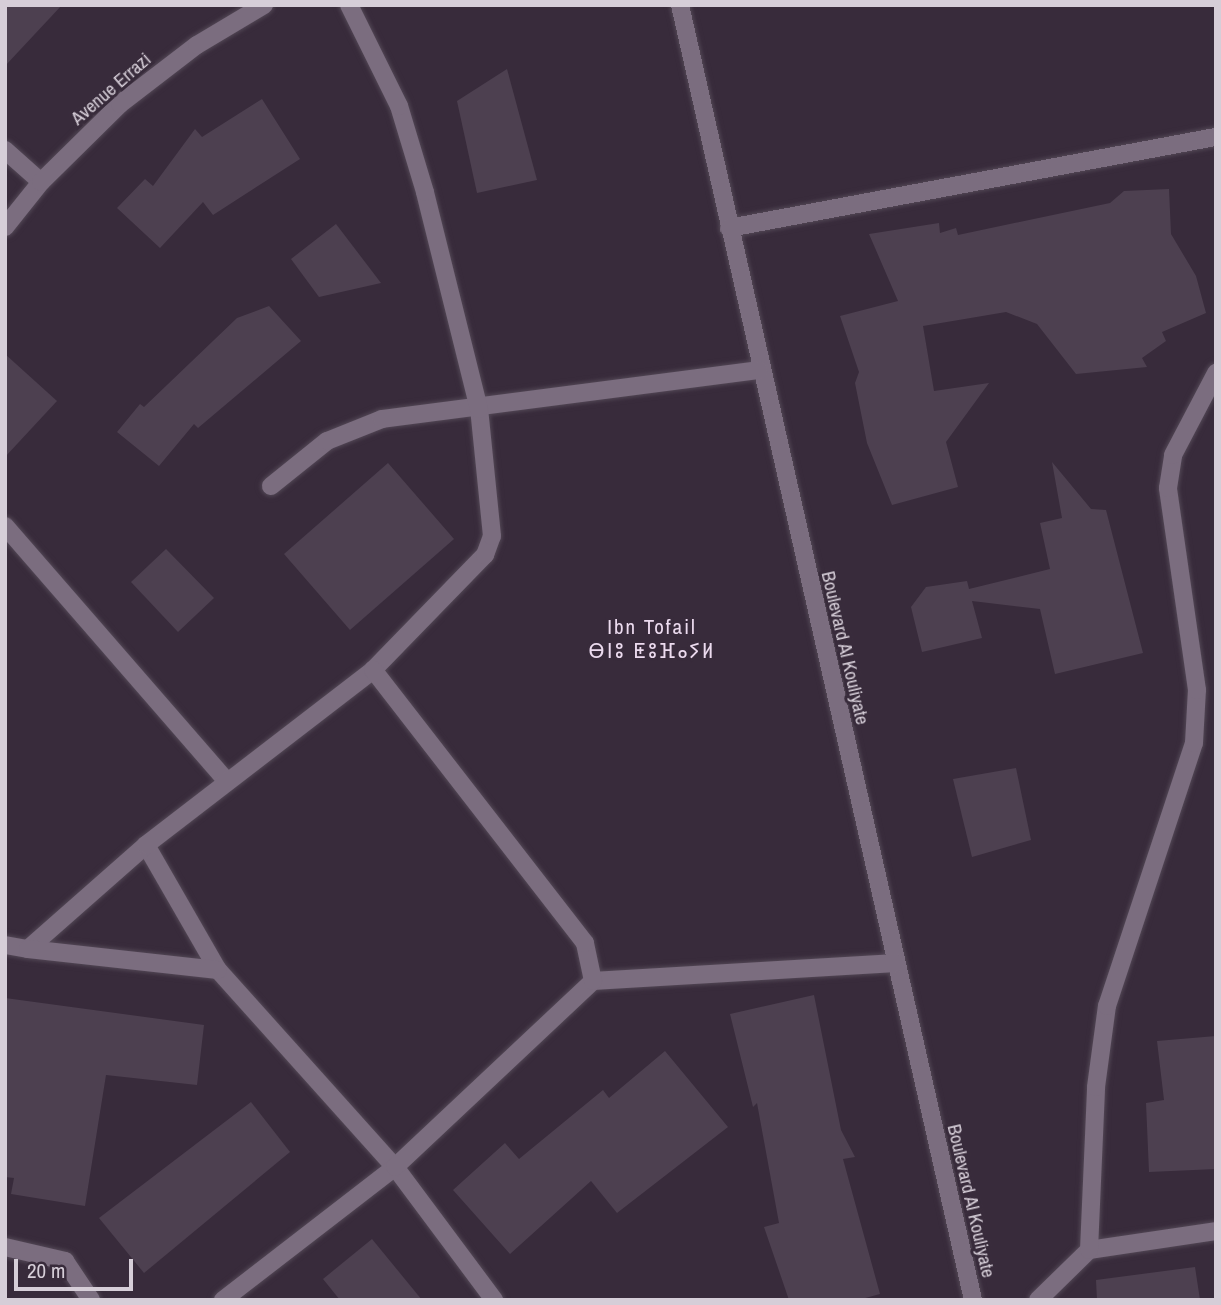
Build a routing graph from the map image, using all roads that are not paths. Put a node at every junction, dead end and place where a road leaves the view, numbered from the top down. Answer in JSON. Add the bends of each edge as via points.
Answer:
{"nodes":[{"id":1,"x":264,"y":5,"type":"edge"},
{"id":2,"x":349,"y":5,"type":"edge"},
{"id":3,"x":680,"y":5,"type":"edge"},
{"id":4,"x":1216,"y":137,"type":"edge"},
{"id":5,"x":5,"y":150,"type":"edge"},
{"id":6,"x":41,"y":181,"type":"junction"},
{"id":7,"x":5,"y":227,"type":"edge"},
{"id":8,"x":729,"y":228,"type":"junction"},
{"id":9,"x":759,"y":370,"type":"junction"},
{"id":10,"x":1216,"y":373,"type":"edge"},
{"id":11,"x":479,"y":409,"type":"junction"},
{"id":12,"x":271,"y":486,"type":"dead end"},
{"id":13,"x":5,"y":526,"type":"edge"},
{"id":14,"x":373,"y":670,"type":"junction"},
{"id":15,"x":226,"y":780,"type":"junction"},
{"id":16,"x":146,"y":845,"type":"junction"},
{"id":17,"x":5,"y":945,"type":"edge"},
{"id":18,"x":28,"y":949,"type":"junction"},
{"id":19,"x":895,"y":963,"type":"junction"},
{"id":20,"x":218,"y":970,"type":"junction"},
{"id":21,"x":593,"y":981,"type":"junction"},
{"id":22,"x":395,"y":1167,"type":"junction"},
{"id":23,"x":1216,"y":1231,"type":"edge"},
{"id":24,"x":5,"y":1247,"type":"edge"},
{"id":25,"x":1089,"y":1250,"type":"junction"},
{"id":26,"x":91,"y":1300,"type":"edge"},
{"id":27,"x":223,"y":1300,"type":"edge"},
{"id":28,"x":494,"y":1300,"type":"edge"},
{"id":29,"x":972,"y":1300,"type":"edge"},
{"id":30,"x":1038,"y":1300,"type":"edge"}],
"edges":[{"from":1,"to":6,"type":"street","name":"Avenue Errazi","via":[[197,45],[120,104]]},
{"from":2,"to":11,"type":"street","via":[[399,106]]},
{"from":3,"to":8,"type":"street","name":"Boulevard Al Kouliyate"},
{"from":4,"to":8,"type":"street"},
{"from":5,"to":6,"type":"street"},
{"from":6,"to":7,"type":"street","name":"Avenue Errazi"},
{"from":8,"to":9,"type":"street","name":"Boulevard Al Kouliyate"},
{"from":9,"to":11,"type":"street"},
{"from":9,"to":19,"type":"street","name":"Boulevard Al Kouliyate"},
{"from":10,"to":25,"type":"street","via":[[1173,455],[1168,488],[1197,690],[1194,743],[1107,1006],[1096,1087]]},
{"from":11,"to":12,"type":"street","via":[[350,428]]},
{"from":11,"to":14,"type":"street","via":[[492,536],[485,555]]},
{"from":13,"to":15,"type":"street"},
{"from":14,"to":15,"type":"street"},
{"from":14,"to":21,"type":"street","via":[[585,943]]},
{"from":15,"to":16,"type":"street"},
{"from":16,"to":18,"type":"street"},
{"from":16,"to":20,"type":"street"},
{"from":17,"to":18,"type":"street"},
{"from":18,"to":20,"type":"street"},
{"from":19,"to":21,"type":"street"},
{"from":19,"to":29,"type":"street","name":"Boulevard Al Kouliyate"},
{"from":20,"to":22,"type":"street"},
{"from":21,"to":22,"type":"street"},
{"from":22,"to":27,"type":"street"},
{"from":22,"to":28,"type":"street"},
{"from":23,"to":25,"type":"street"},
{"from":24,"to":26,"type":"street","via":[[65,1261]]},
{"from":25,"to":30,"type":"street"}]}
